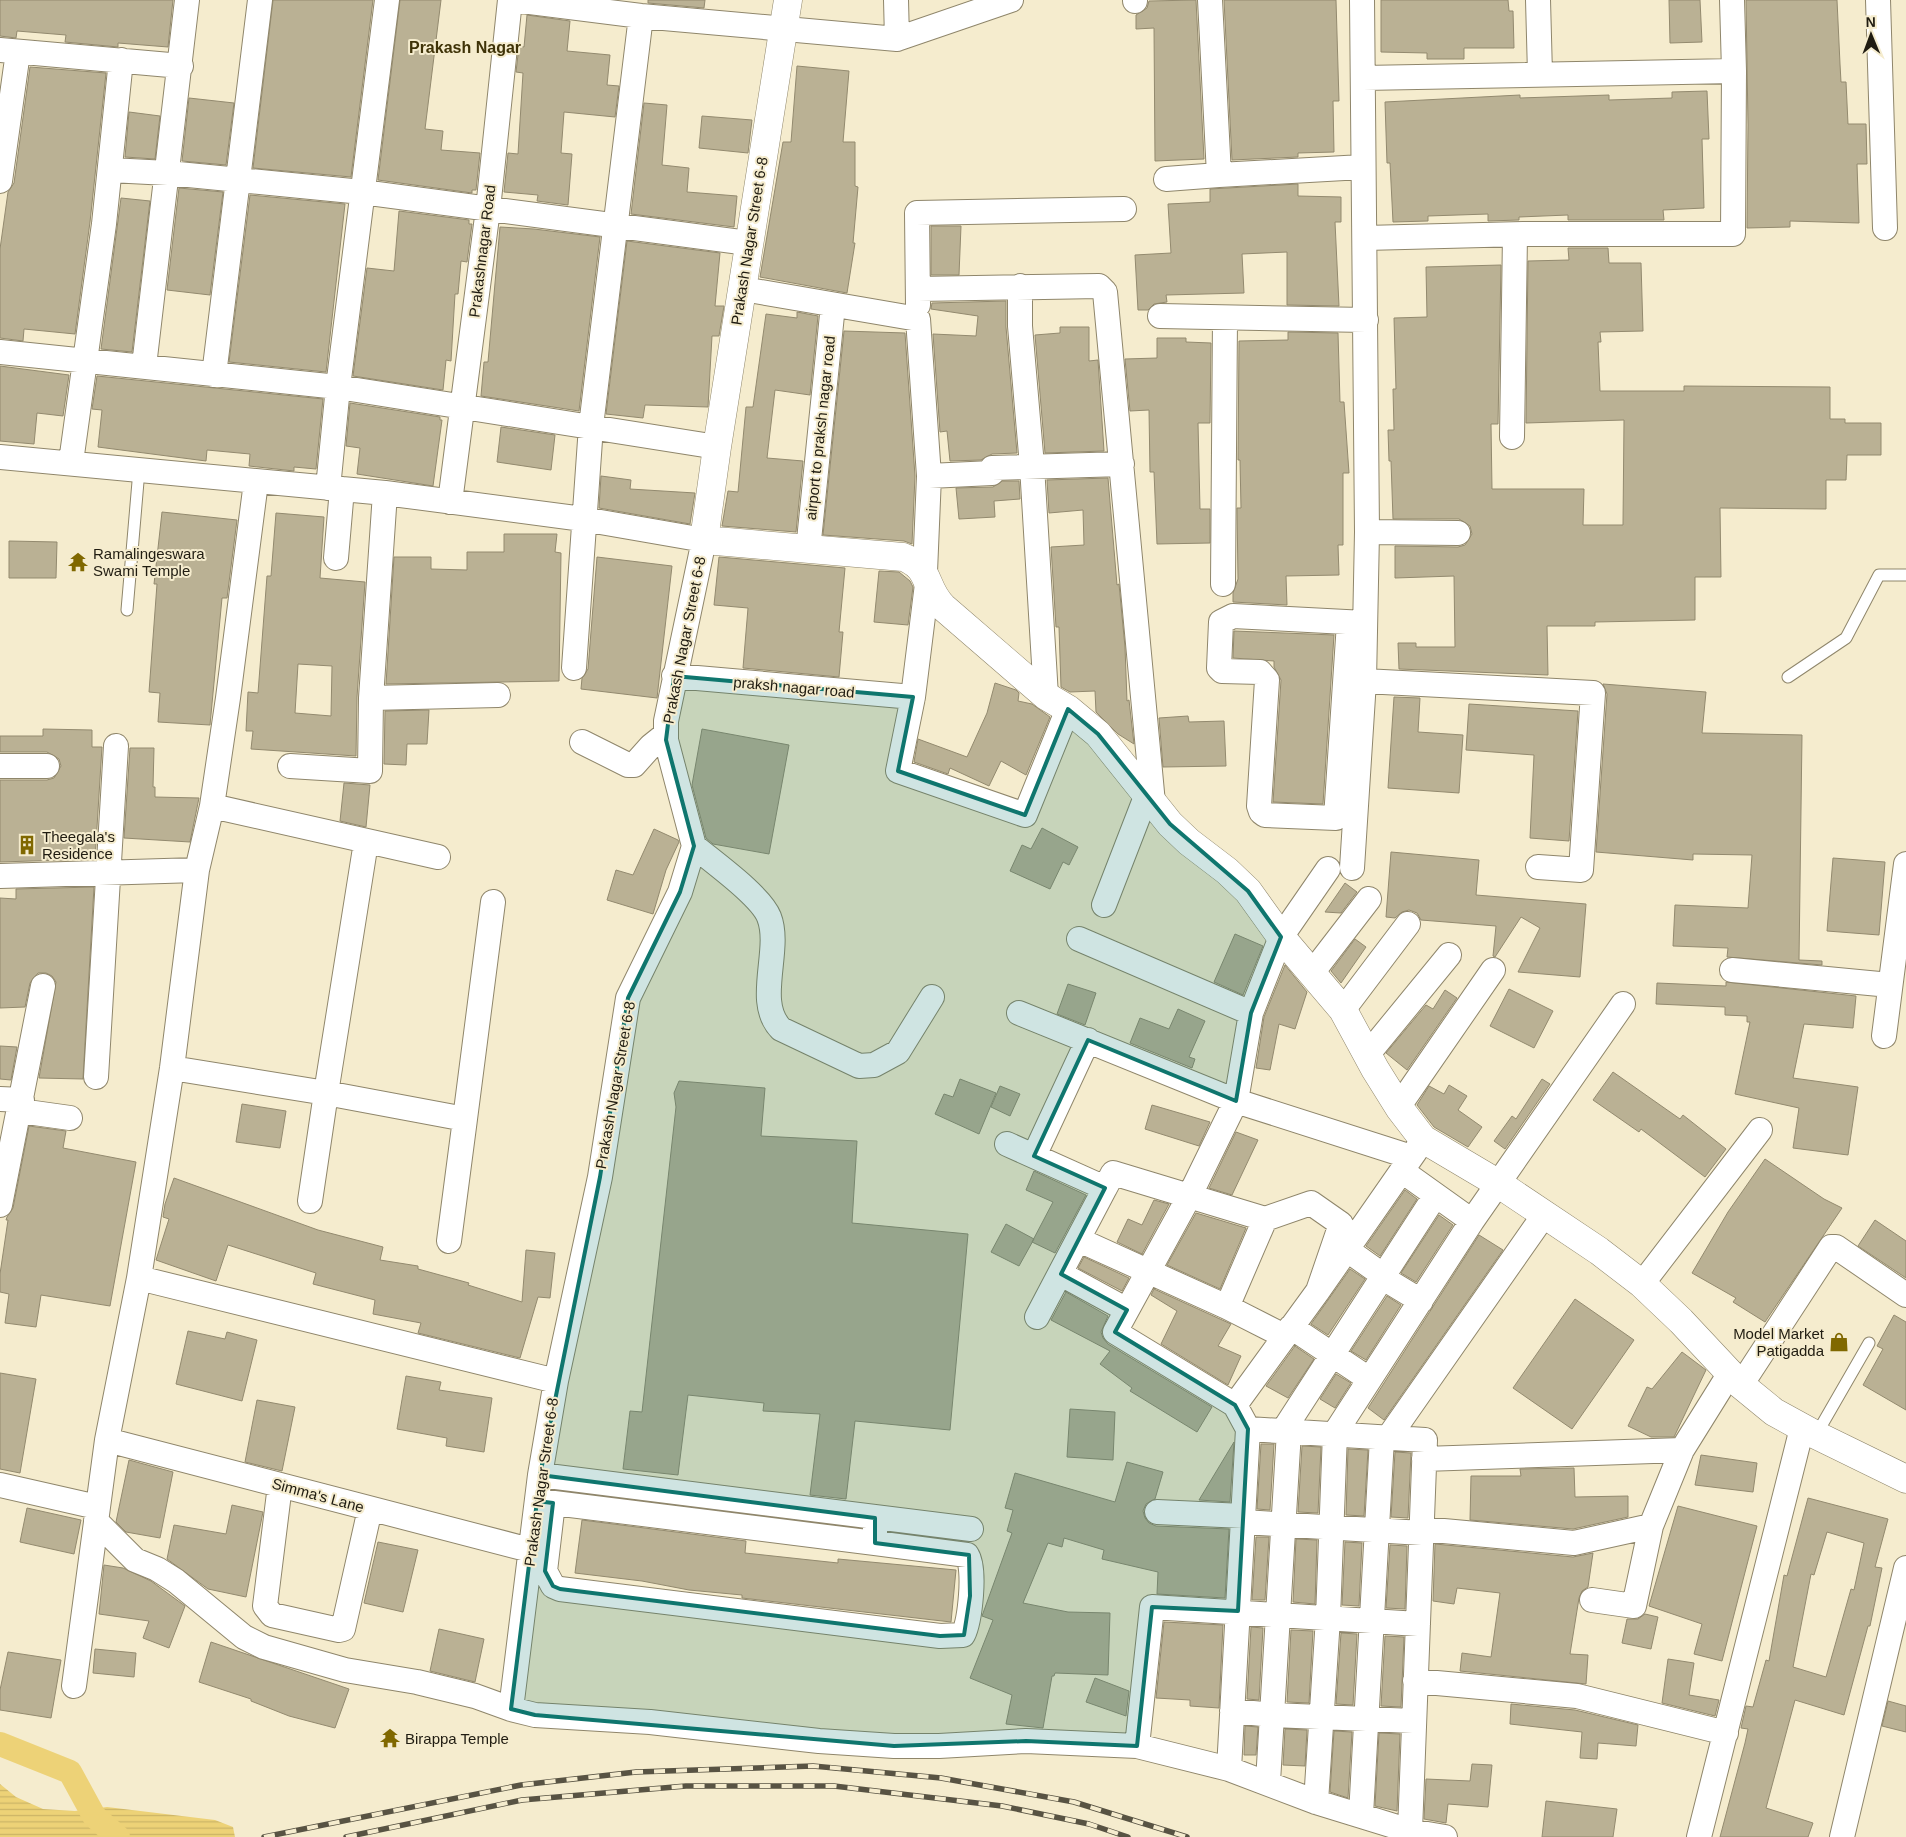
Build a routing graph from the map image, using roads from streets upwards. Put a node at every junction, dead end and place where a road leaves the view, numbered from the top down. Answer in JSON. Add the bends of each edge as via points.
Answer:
{"nodes":[{"id":1,"x":187,"y":0,"type":"edge"},
{"id":2,"x":260,"y":0,"type":"edge"},
{"id":3,"x":387,"y":0,"type":"edge"},
{"id":4,"x":512,"y":0,"type":"edge"},
{"id":5,"x":788,"y":0,"type":"edge"},
{"id":6,"x":896,"y":0,"type":"edge"},
{"id":7,"x":1011,"y":0,"type":"edge"},
{"id":8,"x":1210,"y":0,"type":"edge"},
{"id":9,"x":1362,"y":0,"type":"edge"},
{"id":10,"x":1538,"y":0,"type":"edge"},
{"id":11,"x":1732,"y":0,"type":"edge"},
{"id":12,"x":1878,"y":0,"type":"edge"},
{"id":13,"x":642,"y":16,"type":"junction"},
{"id":14,"x":782,"y":28,"type":"junction"},
{"id":15,"x":897,"y":39,"type":"junction"},
{"id":16,"x":9,"y":51,"type":"edge"},
{"id":17,"x":121,"y":60,"type":"junction"},
{"id":18,"x":180,"y":66,"type":"junction"},
{"id":19,"x":1734,"y":71,"type":"junction"},
{"id":20,"x":1540,"y":74,"type":"junction"},
{"id":21,"x":1363,"y":78,"type":"junction"},
{"id":22,"x":1362,"y":167,"type":"junction"},
{"id":23,"x":110,"y":170,"type":"junction"},
{"id":24,"x":168,"y":173,"type":"junction"},
{"id":25,"x":1220,"y":175,"type":"junction"},
{"id":26,"x":1166,"y":179,"type":"dead end"},
{"id":27,"x":0,"y":181,"type":"edge"},
{"id":28,"x":236,"y":181,"type":"junction"},
{"id":29,"x":362,"y":192,"type":"junction"},
{"id":30,"x":488,"y":209,"type":"junction"},
{"id":31,"x":1124,"y":209,"type":"dead end"},
{"id":32,"x":616,"y":224,"type":"junction"},
{"id":33,"x":1886,"y":228,"type":"dead end"},
{"id":34,"x":1515,"y":235,"type":"junction"},
{"id":35,"x":1365,"y":238,"type":"junction"},
{"id":36,"x":748,"y":243,"type":"junction"},
{"id":37,"x":1020,"y":286,"type":"junction"},
{"id":38,"x":743,"y":289,"type":"junction"},
{"id":39,"x":918,"y":289,"type":"junction"},
{"id":40,"x":833,"y":305,"type":"junction"},
{"id":41,"x":1160,"y":316,"type":"dead end"},
{"id":42,"x":1225,"y":318,"type":"junction"},
{"id":43,"x":918,"y":319,"type":"junction"},
{"id":44,"x":1366,"y":320,"type":"junction"},
{"id":45,"x":0,"y":352,"type":"edge"},
{"id":46,"x":85,"y":361,"type":"junction"},
{"id":47,"x":144,"y":366,"type":"junction"},
{"id":48,"x":214,"y":375,"type":"junction"},
{"id":49,"x":338,"y":388,"type":"junction"},
{"id":50,"x":462,"y":406,"type":"junction"},
{"id":51,"x":591,"y":426,"type":"junction"},
{"id":52,"x":1512,"y":437,"type":"dead end"},
{"id":53,"x":717,"y":447,"type":"junction"},
{"id":54,"x":0,"y":457,"type":"edge"},
{"id":55,"x":71,"y":462,"type":"junction"},
{"id":56,"x":1122,"y":464,"type":"junction"},
{"id":57,"x":1032,"y":466,"type":"junction"},
{"id":58,"x":929,"y":476,"type":"junction"},
{"id":59,"x":256,"y":482,"type":"junction"},
{"id":60,"x":335,"y":489,"type":"junction"},
{"id":61,"x":385,"y":493,"type":"junction"},
{"id":62,"x":450,"y":502,"type":"junction"},
{"id":63,"x":583,"y":519,"type":"junction"},
{"id":64,"x":1367,"y":532,"type":"junction"},
{"id":65,"x":1458,"y":533,"type":"dead end"},
{"id":66,"x":704,"y":540,"type":"junction"},
{"id":67,"x":808,"y":550,"type":"junction"},
{"id":68,"x":336,"y":558,"type":"dead end"},
{"id":69,"x":926,"y":578,"type":"junction"},
{"id":70,"x":1223,"y":584,"type":"dead end"},
{"id":71,"x":1357,"y":623,"type":"junction"},
{"id":72,"x":574,"y":668,"type":"dead end"},
{"id":73,"x":674,"y":676,"type":"junction"},
{"id":74,"x":1364,"y":680,"type":"junction"},
{"id":75,"x":498,"y":695,"type":"dead end"},
{"id":76,"x":914,"y":697,"type":"junction"},
{"id":77,"x":371,"y":698,"type":"junction"},
{"id":78,"x":1057,"y":702,"type":"junction"},
{"id":79,"x":666,"y":734,"type":"junction"},
{"id":80,"x":582,"y":742,"type":"dead end"},
{"id":81,"x":116,"y":746,"type":"dead end"},
{"id":82,"x":0,"y":766,"type":"edge"},
{"id":83,"x":47,"y":766,"type":"dead end"},
{"id":84,"x":290,"y":766,"type":"dead end"},
{"id":85,"x":1150,"y":799,"type":"junction"},
{"id":86,"x":212,"y":806,"type":"junction"},
{"id":87,"x":1346,"y":819,"type":"junction"},
{"id":88,"x":366,"y":842,"type":"junction"},
{"id":89,"x":694,"y":846,"type":"junction"},
{"id":90,"x":438,"y":857,"type":"dead end"},
{"id":91,"x":1906,"y":864,"type":"edge"},
{"id":92,"x":1538,"y":867,"type":"dead end"},
{"id":93,"x":1352,"y":868,"type":"dead end"},
{"id":94,"x":1328,"y":869,"type":"dead end"},
{"id":95,"x":197,"y":870,"type":"junction"},
{"id":96,"x":108,"y":874,"type":"junction"},
{"id":97,"x":0,"y":876,"type":"edge"},
{"id":98,"x":1369,"y":899,"type":"dead end"},
{"id":99,"x":493,"y":902,"type":"dead end"},
{"id":100,"x":1104,"y":905,"type":"dead end"},
{"id":101,"x":1408,"y":924,"type":"dead end"},
{"id":102,"x":1281,"y":937,"type":"junction"},
{"id":103,"x":1079,"y":939,"type":"dead end"},
{"id":104,"x":1449,"y":955,"type":"dead end"},
{"id":105,"x":1493,"y":970,"type":"dead end"},
{"id":106,"x":1732,"y":970,"type":"dead end"},
{"id":107,"x":1312,"y":973,"type":"junction"},
{"id":108,"x":1890,"y":985,"type":"junction"},
{"id":109,"x":43,"y":986,"type":"dead end"},
{"id":110,"x":932,"y":997,"type":"dead end"},
{"id":111,"x":1623,"y":1004,"type":"dead end"},
{"id":112,"x":1343,"y":1010,"type":"junction"},
{"id":113,"x":1019,"y":1013,"type":"dead end"},
{"id":114,"x":1251,"y":1013,"type":"junction"},
{"id":115,"x":1884,"y":1036,"type":"dead end"},
{"id":116,"x":1088,"y":1040,"type":"junction"},
{"id":117,"x":1368,"y":1054,"type":"junction"},
{"id":118,"x":172,"y":1068,"type":"junction"},
{"id":119,"x":96,"y":1077,"type":"dead end"},
{"id":120,"x":326,"y":1093,"type":"junction"},
{"id":121,"x":1236,"y":1101,"type":"junction"},
{"id":122,"x":14,"y":1103,"type":"edge"},
{"id":123,"x":1399,"y":1106,"type":"junction"},
{"id":124,"x":70,"y":1118,"type":"dead end"},
{"id":125,"x":465,"y":1119,"type":"junction"},
{"id":126,"x":1760,"y":1130,"type":"dead end"},
{"id":127,"x":1007,"y":1144,"type":"dead end"},
{"id":128,"x":1034,"y":1156,"type":"junction"},
{"id":129,"x":1412,"y":1156,"type":"junction"},
{"id":130,"x":1499,"y":1184,"type":"junction"},
{"id":131,"x":1105,"y":1188,"type":"junction"},
{"id":132,"x":1190,"y":1195,"type":"junction"},
{"id":133,"x":1435,"y":1196,"type":"junction"},
{"id":134,"x":310,"y":1201,"type":"dead end"},
{"id":135,"x":0,"y":1205,"type":"edge"},
{"id":136,"x":1544,"y":1215,"type":"junction"},
{"id":137,"x":1264,"y":1219,"type":"junction"},
{"id":138,"x":1472,"y":1221,"type":"junction"},
{"id":139,"x":1079,"y":1240,"type":"junction"},
{"id":140,"x":449,"y":1241,"type":"dead end"},
{"id":141,"x":1346,"y":1249,"type":"junction"},
{"id":142,"x":1150,"y":1271,"type":"junction"},
{"id":143,"x":1061,"y":1274,"type":"junction"},
{"id":144,"x":1384,"y":1276,"type":"junction"},
{"id":145,"x":139,"y":1278,"type":"junction"},
{"id":146,"x":1642,"y":1284,"type":"junction"},
{"id":147,"x":1318,"y":1291,"type":"junction"},
{"id":148,"x":1906,"y":1295,"type":"edge"},
{"id":149,"x":1421,"y":1301,"type":"junction"},
{"id":150,"x":1227,"y":1307,"type":"junction"},
{"id":151,"x":1127,"y":1310,"type":"junction"},
{"id":152,"x":1037,"y":1317,"type":"dead end"},
{"id":153,"x":1288,"y":1332,"type":"junction"},
{"id":154,"x":1334,"y":1354,"type":"junction"},
{"id":155,"x":1370,"y":1378,"type":"junction"},
{"id":156,"x":1735,"y":1379,"type":"junction"},
{"id":157,"x":556,"y":1381,"type":"junction"},
{"id":158,"x":1235,"y":1405,"type":"junction"},
{"id":159,"x":1248,"y":1429,"type":"junction"},
{"id":160,"x":1286,"y":1431,"type":"junction"},
{"id":161,"x":1809,"y":1432,"type":"junction"},
{"id":162,"x":1335,"y":1433,"type":"junction"},
{"id":163,"x":1385,"y":1438,"type":"junction"},
{"id":164,"x":107,"y":1440,"type":"junction"},
{"id":165,"x":1682,"y":1450,"type":"junction"},
{"id":166,"x":1424,"y":1459,"type":"junction"},
{"id":167,"x":540,"y":1475,"type":"junction"},
{"id":168,"x":1906,"y":1479,"type":"edge"},
{"id":169,"x":0,"y":1485,"type":"edge"},
{"id":170,"x":280,"y":1486,"type":"junction"},
{"id":171,"x":545,"y":1502,"type":"junction"},
{"id":172,"x":370,"y":1509,"type":"junction"},
{"id":173,"x":1157,"y":1512,"type":"dead end"},
{"id":174,"x":96,"y":1514,"type":"junction"},
{"id":175,"x":875,"y":1518,"type":"junction"},
{"id":176,"x":1243,"y":1519,"type":"junction"},
{"id":177,"x":1284,"y":1525,"type":"junction"},
{"id":178,"x":1651,"y":1526,"type":"junction"},
{"id":179,"x":1331,"y":1528,"type":"junction"},
{"id":180,"x":971,"y":1529,"type":"dead end"},
{"id":181,"x":1376,"y":1530,"type":"junction"},
{"id":182,"x":1422,"y":1531,"type":"junction"},
{"id":183,"x":875,"y":1543,"type":"junction"},
{"id":184,"x":530,"y":1550,"type":"junction"},
{"id":185,"x":1906,"y":1568,"type":"edge"},
{"id":186,"x":1592,"y":1600,"type":"dead end"},
{"id":187,"x":1238,"y":1611,"type":"junction"},
{"id":188,"x":1279,"y":1614,"type":"junction"},
{"id":189,"x":1328,"y":1618,"type":"junction"},
{"id":190,"x":1371,"y":1620,"type":"junction"},
{"id":191,"x":1418,"y":1624,"type":"junction"},
{"id":192,"x":1899,"y":1633,"type":"edge"},
{"id":193,"x":1415,"y":1681,"type":"junction"},
{"id":194,"x":74,"y":1686,"type":"dead end"},
{"id":195,"x":511,"y":1709,"type":"junction"},
{"id":196,"x":1232,"y":1711,"type":"junction"},
{"id":197,"x":1273,"y":1715,"type":"junction"},
{"id":198,"x":1323,"y":1718,"type":"junction"},
{"id":199,"x":1366,"y":1720,"type":"junction"},
{"id":200,"x":1414,"y":1721,"type":"junction"},
{"id":201,"x":1726,"y":1733,"type":"junction"},
{"id":202,"x":1137,"y":1746,"type":"junction"},
{"id":203,"x":1229,"y":1769,"type":"junction"},
{"id":204,"x":1268,"y":1782,"type":"junction"},
{"id":205,"x":1316,"y":1802,"type":"junction"},
{"id":206,"x":1361,"y":1814,"type":"junction"},
{"id":207,"x":1410,"y":1831,"type":"junction"},
{"id":208,"x":1445,"y":1837,"type":"edge"},
{"id":209,"x":1699,"y":1837,"type":"edge"},
{"id":210,"x":1842,"y":1837,"type":"edge"}],
"edges":[{"from":1,"to":18,"type":"street"},
{"from":2,"to":28,"type":"street"},
{"from":3,"to":29,"type":"street"},
{"from":4,"to":13,"type":"street"},
{"from":4,"to":30,"type":"street","name":"Prakashnagar Road"},
{"from":5,"to":14,"type":"street","name":"Prakash Nagar Street 6-8"},
{"from":6,"to":15,"type":"street"},
{"from":7,"to":15,"type":"street"},
{"from":8,"to":25,"type":"street"},
{"from":9,"to":21,"type":"street"},
{"from":10,"to":20,"type":"street"},
{"from":11,"to":19,"type":"street"},
{"from":12,"to":33,"type":"street"},
{"from":13,"to":14,"type":"street"},
{"from":13,"to":32,"type":"street"},
{"from":14,"to":15,"type":"street"},
{"from":14,"to":36,"type":"street","name":"Prakash Nagar Street 6-8"},
{"from":16,"to":17,"type":"street"},
{"from":16,"to":27,"type":"street"},
{"from":17,"to":18,"type":"street"},
{"from":17,"to":23,"type":"street"},
{"from":18,"to":24,"type":"street"},
{"from":19,"to":20,"type":"street"},
{"from":19,"to":34,"type":"street","via":[[1733,234]]},
{"from":20,"to":21,"type":"street"},
{"from":21,"to":22,"type":"street"},
{"from":22,"to":25,"type":"street"},
{"from":22,"to":35,"type":"street"},
{"from":23,"to":24,"type":"street"},
{"from":23,"to":46,"type":"street"},
{"from":24,"to":28,"type":"street"},
{"from":24,"to":47,"type":"street"},
{"from":25,"to":26,"type":"street"},
{"from":28,"to":29,"type":"street"},
{"from":28,"to":48,"type":"street"},
{"from":29,"to":30,"type":"street"},
{"from":29,"to":49,"type":"street"},
{"from":30,"to":32,"type":"street"},
{"from":30,"to":50,"type":"street","name":"Prakashnagar Road"},
{"from":31,"to":39,"type":"street","via":[[917,213]]},
{"from":32,"to":36,"type":"street"},
{"from":32,"to":51,"type":"street"},
{"from":34,"to":35,"type":"street"},
{"from":34,"to":52,"type":"street"},
{"from":35,"to":44,"type":"street"},
{"from":36,"to":38,"type":"street","name":"Prakash Nagar Street 6-8"},
{"from":37,"to":39,"type":"street"},
{"from":37,"to":56,"type":"street","via":[[1099,286],[1105,292]]},
{"from":37,"to":57,"type":"street","via":[[1020,326]]},
{"from":38,"to":40,"type":"street"},
{"from":38,"to":53,"type":"street","name":"Prakash Nagar Street 6-8"},
{"from":39,"to":43,"type":"street"},
{"from":40,"to":43,"type":"street"},
{"from":40,"to":67,"type":"street","name":"airport to praksh nagar road"},
{"from":41,"to":42,"type":"street"},
{"from":42,"to":44,"type":"street"},
{"from":42,"to":70,"type":"street"},
{"from":43,"to":58,"type":"street"},
{"from":44,"to":64,"type":"street"},
{"from":45,"to":46,"type":"street"},
{"from":46,"to":47,"type":"street"},
{"from":46,"to":55,"type":"street"},
{"from":47,"to":48,"type":"street"},
{"from":48,"to":49,"type":"street"},
{"from":49,"to":50,"type":"street"},
{"from":49,"to":60,"type":"street"},
{"from":50,"to":51,"type":"street"},
{"from":50,"to":62,"type":"street","name":"Prakashnagar Road"},
{"from":51,"to":53,"type":"street"},
{"from":51,"to":63,"type":"street"},
{"from":53,"to":66,"type":"street","name":"Prakash Nagar Street 6-8"},
{"from":54,"to":55,"type":"street"},
{"from":55,"to":59,"type":"street"},
{"from":56,"to":57,"type":"street"},
{"from":56,"to":85,"type":"street"},
{"from":57,"to":58,"type":"street","via":[[992,468],[992,473]]},
{"from":57,"to":78,"type":"street"},
{"from":58,"to":69,"type":"street"},
{"from":59,"to":60,"type":"street"},
{"from":59,"to":86,"type":"street"},
{"from":60,"to":61,"type":"street"},
{"from":60,"to":68,"type":"street"},
{"from":61,"to":62,"type":"street"},
{"from":61,"to":77,"type":"street"},
{"from":62,"to":63,"type":"street"},
{"from":63,"to":66,"type":"street"},
{"from":63,"to":72,"type":"street"},
{"from":64,"to":65,"type":"street"},
{"from":64,"to":71,"type":"street"},
{"from":66,"to":67,"type":"street"},
{"from":66,"to":73,"type":"street","name":"Prakash Nagar Street 6-8"},
{"from":67,"to":69,"type":"street","via":[[903,557],[917,562]]},
{"from":69,"to":76,"type":"street"},
{"from":69,"to":78,"type":"street","via":[[934,598],[943,607]]},
{"from":71,"to":74,"type":"street"},
{"from":71,"to":87,"type":"street"},
{"from":71,"to":87,"type":"street","via":[[1233,616],[1221,622],[1219,668],[1222,671],[1260,672],[1267,680],[1261,812],[1265,815]]},
{"from":73,"to":76,"type":"street","name":"praksh nagar road"},
{"from":73,"to":79,"type":"street","name":"Prakash Nagar Street 6-8"},
{"from":74,"to":87,"type":"street"},
{"from":74,"to":92,"type":"street","via":[[1593,693],[1581,870]]},
{"from":75,"to":77,"type":"street"},
{"from":76,"to":78,"type":"street","via":[[898,770],[1025,815]]},
{"from":77,"to":84,"type":"street","via":[[370,771]]},
{"from":78,"to":85,"type":"street","via":[[1098,734]]},
{"from":79,"to":80,"type":"street","via":[[634,765]]},
{"from":79,"to":89,"type":"street","name":"Prakash Nagar Street 6-8"},
{"from":81,"to":96,"type":"street"},
{"from":82,"to":83,"type":"street"},
{"from":85,"to":100,"type":"street"},
{"from":85,"to":102,"type":"street","via":[[1176,830],[1248,891]]},
{"from":86,"to":88,"type":"street"},
{"from":86,"to":95,"type":"street"},
{"from":87,"to":93,"type":"street"},
{"from":88,"to":90,"type":"street"},
{"from":88,"to":120,"type":"street"},
{"from":89,"to":110,"type":"street","via":[[760,902],[768,915],[772,933],[770,1009],[774,1022],[781,1029],[859,1066],[874,1065],[898,1052]]},
{"from":89,"to":157,"type":"street","name":"Prakash Nagar Street 6-8","via":[[680,892],[628,998],[600,1177]]},
{"from":91,"to":108,"type":"street"},
{"from":94,"to":102,"type":"street"},
{"from":95,"to":96,"type":"street"},
{"from":95,"to":118,"type":"street"},
{"from":96,"to":97,"type":"street"},
{"from":96,"to":119,"type":"street"},
{"from":98,"to":107,"type":"street"},
{"from":99,"to":125,"type":"street"},
{"from":101,"to":112,"type":"street"},
{"from":102,"to":107,"type":"street"},
{"from":102,"to":114,"type":"street"},
{"from":103,"to":114,"type":"street"},
{"from":104,"to":117,"type":"street"},
{"from":105,"to":123,"type":"street"},
{"from":106,"to":108,"type":"street"},
{"from":107,"to":112,"type":"street"},
{"from":108,"to":115,"type":"street"},
{"from":109,"to":122,"type":"street"},
{"from":111,"to":130,"type":"street"},
{"from":112,"to":117,"type":"street"},
{"from":113,"to":116,"type":"street"},
{"from":114,"to":121,"type":"street"},
{"from":116,"to":121,"type":"street"},
{"from":116,"to":128,"type":"street"},
{"from":117,"to":123,"type":"street"},
{"from":118,"to":120,"type":"street"},
{"from":118,"to":145,"type":"street"},
{"from":120,"to":125,"type":"street"},
{"from":120,"to":134,"type":"street"},
{"from":121,"to":129,"type":"street"},
{"from":121,"to":132,"type":"street"},
{"from":122,"to":124,"type":"street"},
{"from":122,"to":135,"type":"street"},
{"from":123,"to":129,"type":"street"},
{"from":125,"to":140,"type":"street"},
{"from":126,"to":146,"type":"street"},
{"from":127,"to":128,"type":"street"},
{"from":128,"to":131,"type":"street"},
{"from":129,"to":130,"type":"street"},
{"from":129,"to":133,"type":"street"},
{"from":129,"to":141,"type":"street"},
{"from":130,"to":136,"type":"street"},
{"from":130,"to":138,"type":"street"},
{"from":131,"to":132,"type":"street","via":[[1113,1173]]},
{"from":131,"to":139,"type":"street"},
{"from":132,"to":137,"type":"street"},
{"from":132,"to":142,"type":"street"},
{"from":133,"to":138,"type":"street"},
{"from":133,"to":144,"type":"street"},
{"from":136,"to":146,"type":"street"},
{"from":136,"to":163,"type":"street"},
{"from":137,"to":147,"type":"street","via":[[1311,1203],[1341,1224]]},
{"from":137,"to":150,"type":"street"},
{"from":138,"to":149,"type":"street"},
{"from":139,"to":142,"type":"street"},
{"from":139,"to":143,"type":"street"},
{"from":141,"to":144,"type":"street"},
{"from":141,"to":147,"type":"street"},
{"from":142,"to":150,"type":"street"},
{"from":142,"to":151,"type":"street"},
{"from":143,"to":151,"type":"street"},
{"from":143,"to":152,"type":"street"},
{"from":144,"to":149,"type":"street"},
{"from":144,"to":154,"type":"street"},
{"from":145,"to":157,"type":"street"},
{"from":145,"to":164,"type":"street"},
{"from":146,"to":156,"type":"street"},
{"from":147,"to":153,"type":"street"},
{"from":148,"to":156,"type":"street","via":[[1836,1247],[1831,1248]]},
{"from":149,"to":155,"type":"street"},
{"from":150,"to":153,"type":"street"},
{"from":151,"to":158,"type":"street","via":[[1115,1332]]},
{"from":153,"to":154,"type":"street"},
{"from":153,"to":158,"type":"street"},
{"from":154,"to":155,"type":"street"},
{"from":154,"to":160,"type":"street"},
{"from":155,"to":162,"type":"street"},
{"from":156,"to":161,"type":"street","via":[[1774,1412]]},
{"from":156,"to":165,"type":"street"},
{"from":157,"to":167,"type":"street","name":"Prakash Nagar Street 6-8"},
{"from":158,"to":159,"type":"street"},
{"from":159,"to":160,"type":"street"},
{"from":159,"to":176,"type":"street"},
{"from":160,"to":162,"type":"street"},
{"from":160,"to":177,"type":"street"},
{"from":161,"to":168,"type":"street"},
{"from":161,"to":201,"type":"street"},
{"from":162,"to":163,"type":"street"},
{"from":162,"to":179,"type":"street"},
{"from":163,"to":166,"type":"street","via":[[1425,1440]]},
{"from":163,"to":181,"type":"street"},
{"from":164,"to":170,"type":"street","name":"Simma's Lane"},
{"from":164,"to":174,"type":"street"},
{"from":165,"to":166,"type":"street"},
{"from":165,"to":178,"type":"street"},
{"from":166,"to":182,"type":"street"},
{"from":167,"to":171,"type":"street","name":"Prakash Nagar Street 6-8"},
{"from":167,"to":175,"type":"street"},
{"from":169,"to":174,"type":"street"},
{"from":170,"to":172,"type":"street","name":"Simma's Lane"},
{"from":170,"to":172,"type":"street","via":[[265,1606],[272,1615],[339,1630],[342,1628]]},
{"from":171,"to":183,"type":"street"},
{"from":171,"to":183,"type":"street","via":[[546,1571],[553,1586],[940,1636],[963,1636],[970,1596],[971,1574],[967,1555]]},
{"from":171,"to":184,"type":"street","name":"Prakash Nagar Street 6-8"},
{"from":172,"to":184,"type":"street","name":"Simma's Lane"},
{"from":173,"to":176,"type":"street"},
{"from":174,"to":194,"type":"street"},
{"from":174,"to":195,"type":"street","via":[[135,1560],[176,1581],[244,1637],[264,1647],[345,1670],[475,1696]]},
{"from":175,"to":180,"type":"street"},
{"from":175,"to":183,"type":"street"},
{"from":176,"to":177,"type":"street"},
{"from":176,"to":187,"type":"street"},
{"from":177,"to":179,"type":"street"},
{"from":177,"to":188,"type":"street"},
{"from":178,"to":182,"type":"street","via":[[1574,1543]]},
{"from":178,"to":186,"type":"street","via":[[1634,1606]]},
{"from":179,"to":181,"type":"street"},
{"from":179,"to":189,"type":"street"},
{"from":181,"to":182,"type":"street"},
{"from":181,"to":190,"type":"street"},
{"from":182,"to":191,"type":"street"},
{"from":184,"to":195,"type":"street","name":"Prakash Nagar Street 6-8"},
{"from":185,"to":192,"type":"street"},
{"from":187,"to":188,"type":"street"},
{"from":187,"to":196,"type":"street"},
{"from":187,"to":202,"type":"street","via":[[1152,1607]]},
{"from":188,"to":189,"type":"street"},
{"from":188,"to":197,"type":"street"},
{"from":189,"to":190,"type":"street"},
{"from":189,"to":198,"type":"street"},
{"from":190,"to":191,"type":"street"},
{"from":190,"to":199,"type":"street"},
{"from":191,"to":193,"type":"street"},
{"from":192,"to":210,"type":"street"},
{"from":193,"to":200,"type":"street"},
{"from":193,"to":201,"type":"street","via":[[1578,1696]]},
{"from":195,"to":202,"type":"street","via":[[535,1715],[650,1722],[894,1746],[1026,1741]]},
{"from":196,"to":197,"type":"street"},
{"from":196,"to":203,"type":"street"},
{"from":197,"to":198,"type":"street"},
{"from":197,"to":204,"type":"street"},
{"from":198,"to":199,"type":"street"},
{"from":198,"to":205,"type":"street"},
{"from":199,"to":200,"type":"street"},
{"from":199,"to":206,"type":"street"},
{"from":200,"to":207,"type":"street"},
{"from":201,"to":209,"type":"street"},
{"from":202,"to":203,"type":"street"},
{"from":203,"to":204,"type":"street"},
{"from":204,"to":205,"type":"street"},
{"from":205,"to":206,"type":"street"},
{"from":206,"to":207,"type":"street"},
{"from":207,"to":208,"type":"street"}]}
